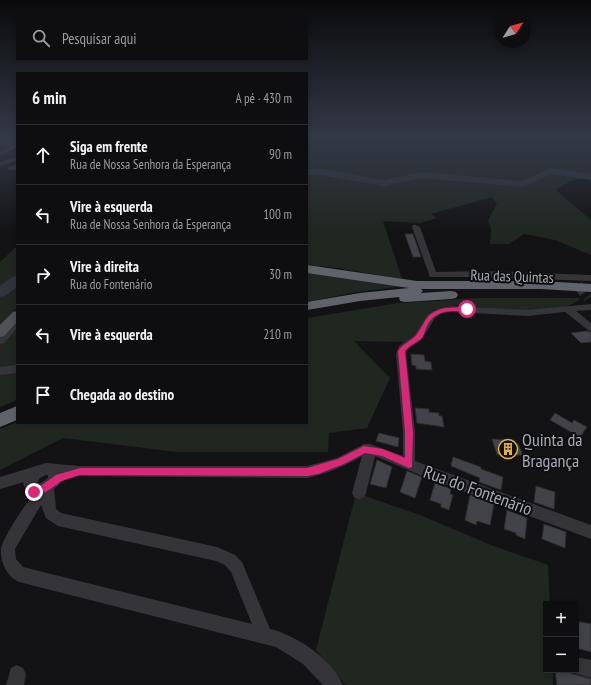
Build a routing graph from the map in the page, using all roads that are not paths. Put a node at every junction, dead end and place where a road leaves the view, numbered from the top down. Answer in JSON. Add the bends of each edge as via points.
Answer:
{"nodes":[{"id":1,"x":416,"y":227,"type":"dead end"},
{"id":2,"x":308,"y":269,"type":"edge"},
{"id":3,"x":591,"y":278,"type":"edge"},
{"id":4,"x":587,"y":293,"type":"edge"},
{"id":5,"x":308,"y":306,"type":"edge"},
{"id":6,"x":568,"y":310,"type":"junction"},
{"id":7,"x":308,"y":312,"type":"edge"},
{"id":8,"x":16,"y":316,"type":"edge"},
{"id":9,"x":16,"y":323,"type":"edge"},
{"id":10,"x":591,"y":328,"type":"edge"},
{"id":11,"x":0,"y":334,"type":"edge"},
{"id":12,"x":0,"y":341,"type":"edge"},
{"id":13,"x":16,"y":369,"type":"edge"},
{"id":14,"x":0,"y":371,"type":"edge"},
{"id":15,"x":16,"y":405,"type":"edge"},
{"id":16,"x":0,"y":412,"type":"edge"},
{"id":17,"x":16,"y":413,"type":"edge"},
{"id":18,"x":0,"y":420,"type":"edge"},
{"id":19,"x":367,"y":449,"type":"junction"},
{"id":20,"x":409,"y":464,"type":"junction"},
{"id":21,"x":0,"y":483,"type":"edge"},
{"id":22,"x":41,"y":484,"type":"junction"},
{"id":23,"x":359,"y":493,"type":"dead end"},
{"id":24,"x":591,"y":532,"type":"edge"},
{"id":25,"x":265,"y":636,"type":"junction"},
{"id":26,"x":579,"y":667,"type":"edge"},
{"id":27,"x":591,"y":669,"type":"edge"},
{"id":28,"x":334,"y":685,"type":"edge"}],
"edges":[{"from":1,"to":4,"type":"street","name":"Rua das Quintas","via":[[433,275],[486,274]]},
{"from":2,"to":4,"type":"highway","via":[[417,285],[542,285]]},
{"from":3,"to":4,"type":"street","name":"Rua das Quintas"},
{"from":4,"to":5,"type":"highway","via":[[425,291],[360,297]]},
{"from":4,"to":6,"type":"street"},
{"from":4,"to":7,"type":"highway","via":[[449,295],[372,301]]},
{"from":6,"to":10,"type":"street"},
{"from":6,"to":20,"type":"street","via":[[528,313],[452,309],[439,311],[431,316],[419,337],[401,351],[409,432]]},
{"from":8,"to":11,"type":"main road"},
{"from":9,"to":12,"type":"street"},
{"from":13,"to":14,"type":"street"},
{"from":15,"to":16,"type":"highway"},
{"from":17,"to":18,"type":"highway"},
{"from":19,"to":20,"type":"street","name":"Rua do Fontenário"},
{"from":19,"to":22,"type":"street","via":[[341,462],[307,472],[80,472]]},
{"from":19,"to":23,"type":"street"},
{"from":20,"to":24,"type":"street","name":"Rua do Fontenário"},
{"from":21,"to":22,"type":"street","via":[[17,478]]},
{"from":22,"to":25,"type":"street","via":[[49,510],[55,517],[217,554],[230,560],[240,571]]},
{"from":22,"to":25,"type":"street","via":[[8,548],[9,563],[19,574]]},
{"from":25,"to":28,"type":"street","via":[[294,646],[308,656]]},
{"from":26,"to":27,"type":"street"}]}
